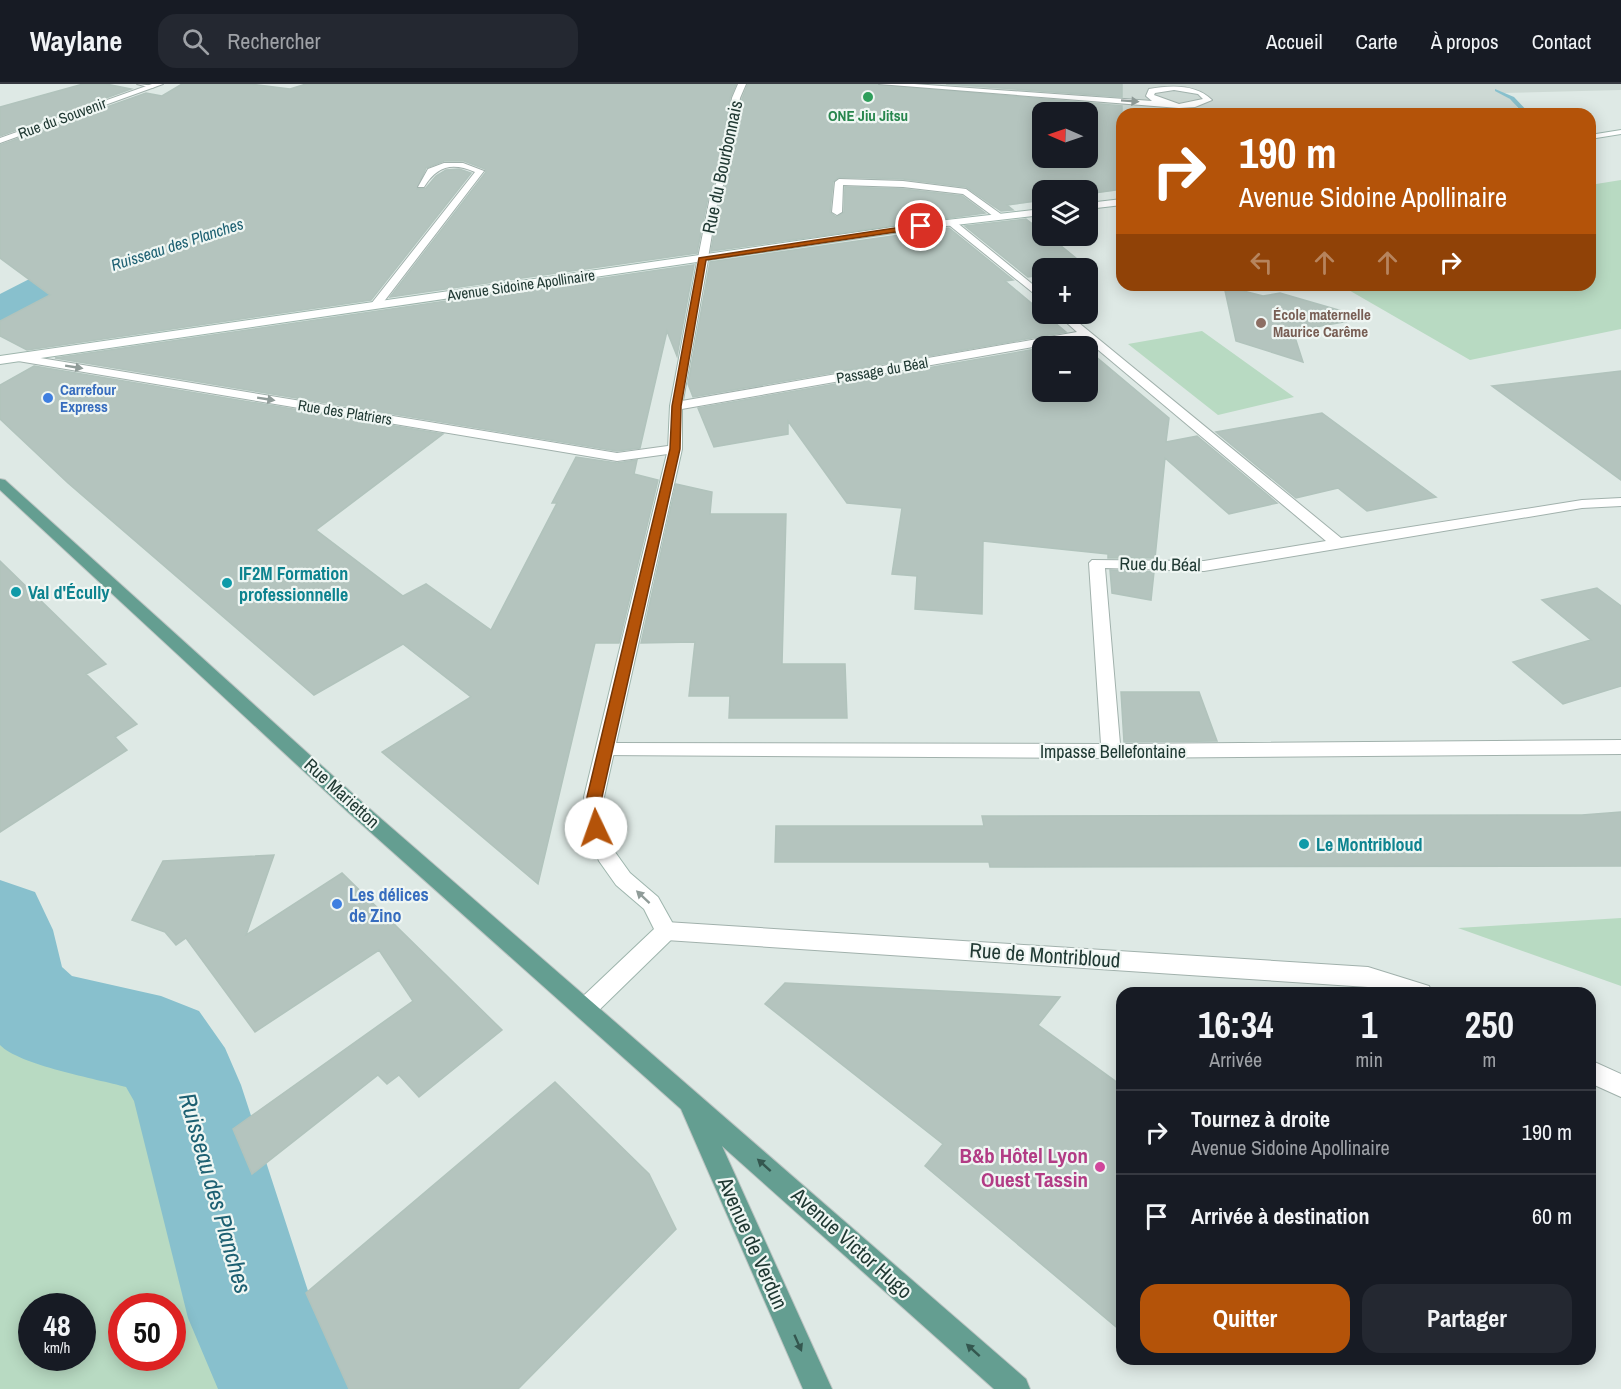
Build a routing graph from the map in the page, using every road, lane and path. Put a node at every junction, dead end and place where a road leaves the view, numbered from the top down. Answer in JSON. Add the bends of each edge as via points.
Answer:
{"nodes":[{"id":1,"x":141,"y":84,"type":"edge"},
{"id":2,"x":742,"y":84,"type":"edge"},
{"id":3,"x":884,"y":84,"type":"edge"},
{"id":4,"x":990,"y":84,"type":"edge"},
{"id":5,"x":156,"y":85,"type":"edge"},
{"id":6,"x":954,"y":87,"type":"edge"},
{"id":7,"x":1030,"y":91,"type":"junction"},
{"id":8,"x":1149,"y":94,"type":"junction"},
{"id":9,"x":1095,"y":95,"type":"junction"},
{"id":10,"x":1166,"y":104,"type":"junction"},
{"id":11,"x":1199,"y":104,"type":"junction"},
{"id":12,"x":1204,"y":108,"type":"edge"},
{"id":13,"x":1621,"y":132,"type":"edge"},
{"id":14,"x":1596,"y":136,"type":"edge"},
{"id":15,"x":0,"y":141,"type":"edge"},
{"id":16,"x":421,"y":185,"type":"dead end"},
{"id":17,"x":1116,"y":203,"type":"edge"},
{"id":18,"x":1098,"y":205,"type":"edge"},
{"id":19,"x":837,"y":212,"type":"dead end"},
{"id":20,"x":1032,"y":213,"type":"edge"},
{"id":21,"x":1000,"y":217,"type":"junction"},
{"id":22,"x":952,"y":223,"type":"junction"},
{"id":23,"x":703,"y":258,"type":"junction"},
{"id":24,"x":1032,"y":289,"type":"edge"},
{"id":25,"x":375,"y":306,"type":"junction"},
{"id":26,"x":1074,"y":324,"type":"edge"},
{"id":27,"x":1087,"y":334,"type":"junction"},
{"id":28,"x":16,"y":358,"type":"junction"},
{"id":29,"x":0,"y":360,"type":"edge"},
{"id":30,"x":676,"y":406,"type":"junction"},
{"id":31,"x":675,"y":449,"type":"junction"},
{"id":32,"x":0,"y":483,"type":"edge"},
{"id":33,"x":1621,"y":502,"type":"edge"},
{"id":34,"x":1338,"y":543,"type":"junction"},
{"id":35,"x":1621,"y":747,"type":"edge"},
{"id":36,"x":605,"y":750,"type":"junction"},
{"id":37,"x":1111,"y":751,"type":"junction"},
{"id":38,"x":666,"y":931,"type":"junction"},
{"id":39,"x":1401,"y":987,"type":"edge"},
{"id":40,"x":586,"y":1008,"type":"junction"},
{"id":41,"x":1596,"y":1074,"type":"edge"},
{"id":42,"x":1621,"y":1086,"type":"edge"},
{"id":43,"x":688,"y":1098,"type":"junction"},
{"id":44,"x":818,"y":1389,"type":"edge"},
{"id":45,"x":1016,"y":1389,"type":"edge"}],
"edges":[{"from":1,"to":5,"type":"street"},
{"from":2,"to":23,"type":"street","name":"Rue du Bourbonnais"},
{"from":3,"to":6,"type":"street"},
{"from":4,"to":7,"type":"street"},
{"from":5,"to":15,"type":"street","name":"Rue du Souvenir"},
{"from":6,"to":7,"type":"street"},
{"from":7,"to":9,"type":"street"},
{"from":8,"to":9,"type":"street"},
{"from":8,"to":10,"type":"street"},
{"from":8,"to":11,"type":"street","via":[[1165,88],[1192,90],[1208,98]]},
{"from":9,"to":10,"type":"street","one_way":true},
{"from":10,"to":11,"type":"street"},
{"from":11,"to":12,"type":"street"},
{"from":13,"to":14,"type":"street"},
{"from":16,"to":25,"type":"street","via":[[432,169],[449,165],[470,166],[480,171]]},
{"from":17,"to":18,"type":"street"},
{"from":19,"to":21,"type":"street","via":[[839,182],[903,184],[966,192]]},
{"from":20,"to":21,"type":"street","name":"Avenue Sidoine Apollinaire"},
{"from":21,"to":22,"type":"street","name":"Avenue Sidoine Apollinaire"},
{"from":22,"to":23,"type":"street","name":"Avenue Sidoine Apollinaire"},
{"from":22,"to":24,"type":"street"},
{"from":23,"to":25,"type":"street","name":"Avenue Sidoine Apollinaire"},
{"from":23,"to":30,"type":"street","name":"Rue du Bourbonnais"},
{"from":25,"to":28,"type":"street","name":"Avenue Sidoine Apollinaire"},
{"from":26,"to":27,"type":"street"},
{"from":27,"to":30,"type":"street","name":"Passage du Béal"},
{"from":27,"to":34,"type":"street"},
{"from":28,"to":29,"type":"street","name":"Avenue Sidoine Apollinaire"},
{"from":28,"to":31,"type":"street","name":"Rue des Platriers","one_way":true,"via":[[617,457]]},
{"from":30,"to":31,"type":"street","name":"Rue du Bourbonnais"},
{"from":31,"to":36,"type":"street","name":"Rue du Bourbonnais"},
{"from":32,"to":40,"type":"main road","name":"Rue Marietton","via":[[356,808]]},
{"from":33,"to":34,"type":"street","name":"Rue du Béal","via":[[1582,504]]},
{"from":34,"to":37,"type":"street","name":"Rue du Béal","via":[[1204,566],[1097,563]]},
{"from":35,"to":37,"type":"street","name":"Impasse Bellefontaine"},
{"from":36,"to":37,"type":"street","name":"Impasse Bellefontaine"},
{"from":38,"to":36,"type":"street","name":"Rue du Bourbonnais","one_way":true,"via":[[651,903],[623,879],[606,855],[596,828],[594,797]]},
{"from":38,"to":39,"type":"street","name":"Rue de Montribloud","via":[[1368,977]]},
{"from":38,"to":40,"type":"street"},
{"from":40,"to":43,"type":"main road","name":"Rue Marietton"},
{"from":41,"to":42,"type":"street"},
{"from":43,"to":44,"type":"main road","name":"Avenue de Verdun","one_way":true},
{"from":45,"to":43,"type":"main road","name":"Avenue Victor Hugo","one_way":true}]}
